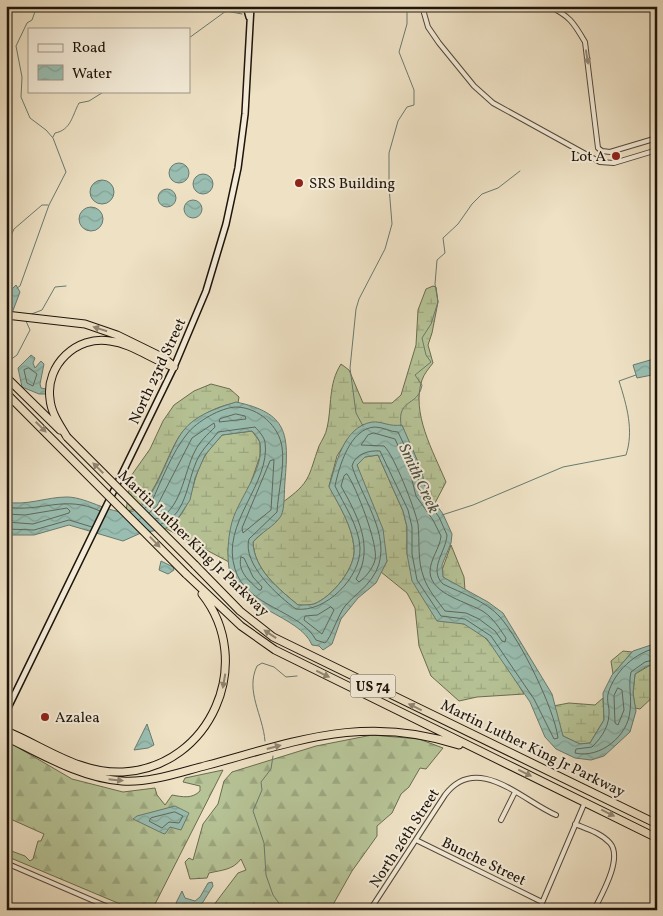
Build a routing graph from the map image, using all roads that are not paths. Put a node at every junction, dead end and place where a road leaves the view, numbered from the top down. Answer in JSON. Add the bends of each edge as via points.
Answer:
{"nodes":[{"id":1,"x":246,"y":6,"type":"edge"},
{"id":2,"x":251,"y":6,"type":"edge"},
{"id":3,"x":422,"y":6,"type":"edge"},
{"id":4,"x":548,"y":6,"type":"edge"},
{"id":5,"x":249,"y":16,"type":"junction"},
{"id":6,"x":657,"y":138,"type":"edge"},
{"id":7,"x":657,"y":150,"type":"edge"},
{"id":8,"x":6,"y":315,"type":"edge"},
{"id":9,"x":174,"y":367,"type":"junction"},
{"id":10,"x":6,"y":377,"type":"edge"},
{"id":11,"x":6,"y":393,"type":"edge"},
{"id":12,"x":67,"y":437,"type":"junction"},
{"id":13,"x":186,"y":574,"type":"junction"},
{"id":14,"x":6,"y":712,"type":"edge"},
{"id":15,"x":6,"y":731,"type":"edge"},
{"id":16,"x":6,"y":737,"type":"edge"},
{"id":17,"x":486,"y":754,"type":"junction"},
{"id":18,"x":515,"y":792,"type":"junction"},
{"id":19,"x":584,"y":802,"type":"junction"},
{"id":20,"x":556,"y":814,"type":"dead end"},
{"id":21,"x":501,"y":820,"type":"dead end"},
{"id":22,"x":575,"y":824,"type":"junction"},
{"id":23,"x":657,"y":824,"type":"edge"},
{"id":24,"x":657,"y":838,"type":"edge"},
{"id":25,"x":416,"y":840,"type":"junction"},
{"id":26,"x":6,"y":863,"type":"edge"},
{"id":27,"x":542,"y":902,"type":"junction"},
{"id":28,"x":115,"y":910,"type":"edge"},
{"id":29,"x":370,"y":910,"type":"edge"},
{"id":30,"x":539,"y":910,"type":"edge"},
{"id":31,"x":594,"y":910,"type":"edge"}],
"edges":[{"from":1,"to":5,"type":"main road","name":"North 23rd Street"},
{"from":2,"to":5,"type":"main road","name":"North 23rd Street"},
{"from":3,"to":7,"type":"street","via":[[434,35],[474,86],[504,110],[600,162],[614,163]]},
{"from":4,"to":6,"type":"street","one_way":true,"via":[[566,14],[585,42],[598,148],[602,152],[610,152]]},
{"from":5,"to":9,"type":"main road","name":"North 23rd Street","via":[[245,114],[231,204],[206,291]]},
{"from":9,"to":8,"type":"highway","one_way":true,"via":[[164,358],[108,331],[74,322]]},
{"from":9,"to":12,"type":"highway","via":[[108,340],[90,341],[75,347],[61,359],[50,388],[51,407]]},
{"from":9,"to":14,"type":"main road","name":"North 23rd Street"},
{"from":10,"to":12,"type":"highway","name":"Martin Luther King Jr Parkway","number":"US 74"},
{"from":11,"to":13,"type":"highway","name":"Martin Luther King Jr Parkway","number":"US 74","one_way":true,"bridge":true},
{"from":23,"to":12,"type":"highway","name":"Martin Luther King Jr Parkway","number":"US 74","one_way":true,"bridge":true,"via":[[273,637],[240,610]]},
{"from":13,"to":15,"type":"highway","one_way":true,"via":[[218,619],[226,655],[219,702],[192,742],[171,758],[150,768],[109,772],[66,760]]},
{"from":13,"to":17,"type":"highway","name":"Martin Luther King Jr Parkway","number":"US 74","one_way":true,"via":[[241,626],[275,650]]},
{"from":16,"to":17,"type":"highway","one_way":true,"via":[[78,771],[123,781],[157,778],[315,736],[354,730],[415,734]]},
{"from":17,"to":19,"type":"highway","name":"Martin Luther King Jr Parkway","number":"US 74","one_way":true},
{"from":18,"to":20,"type":"street","name":"North 26th Street"},
{"from":18,"to":21,"type":"street"},
{"from":18,"to":25,"type":"street","name":"North 26th Street","via":[[486,778],[462,780],[449,790]]},
{"from":19,"to":22,"type":"street"},
{"from":19,"to":24,"type":"highway","name":"Martin Luther King Jr Parkway","number":"US 74","one_way":true},
{"from":22,"to":27,"type":"street"},
{"from":22,"to":31,"type":"street","via":[[600,835],[611,844],[614,855],[614,863]]},
{"from":25,"to":27,"type":"street","name":"Bunche Street"},
{"from":25,"to":29,"type":"street","name":"North 26th Street"},
{"from":26,"to":28,"type":"street"},
{"from":27,"to":30,"type":"street"}]}
